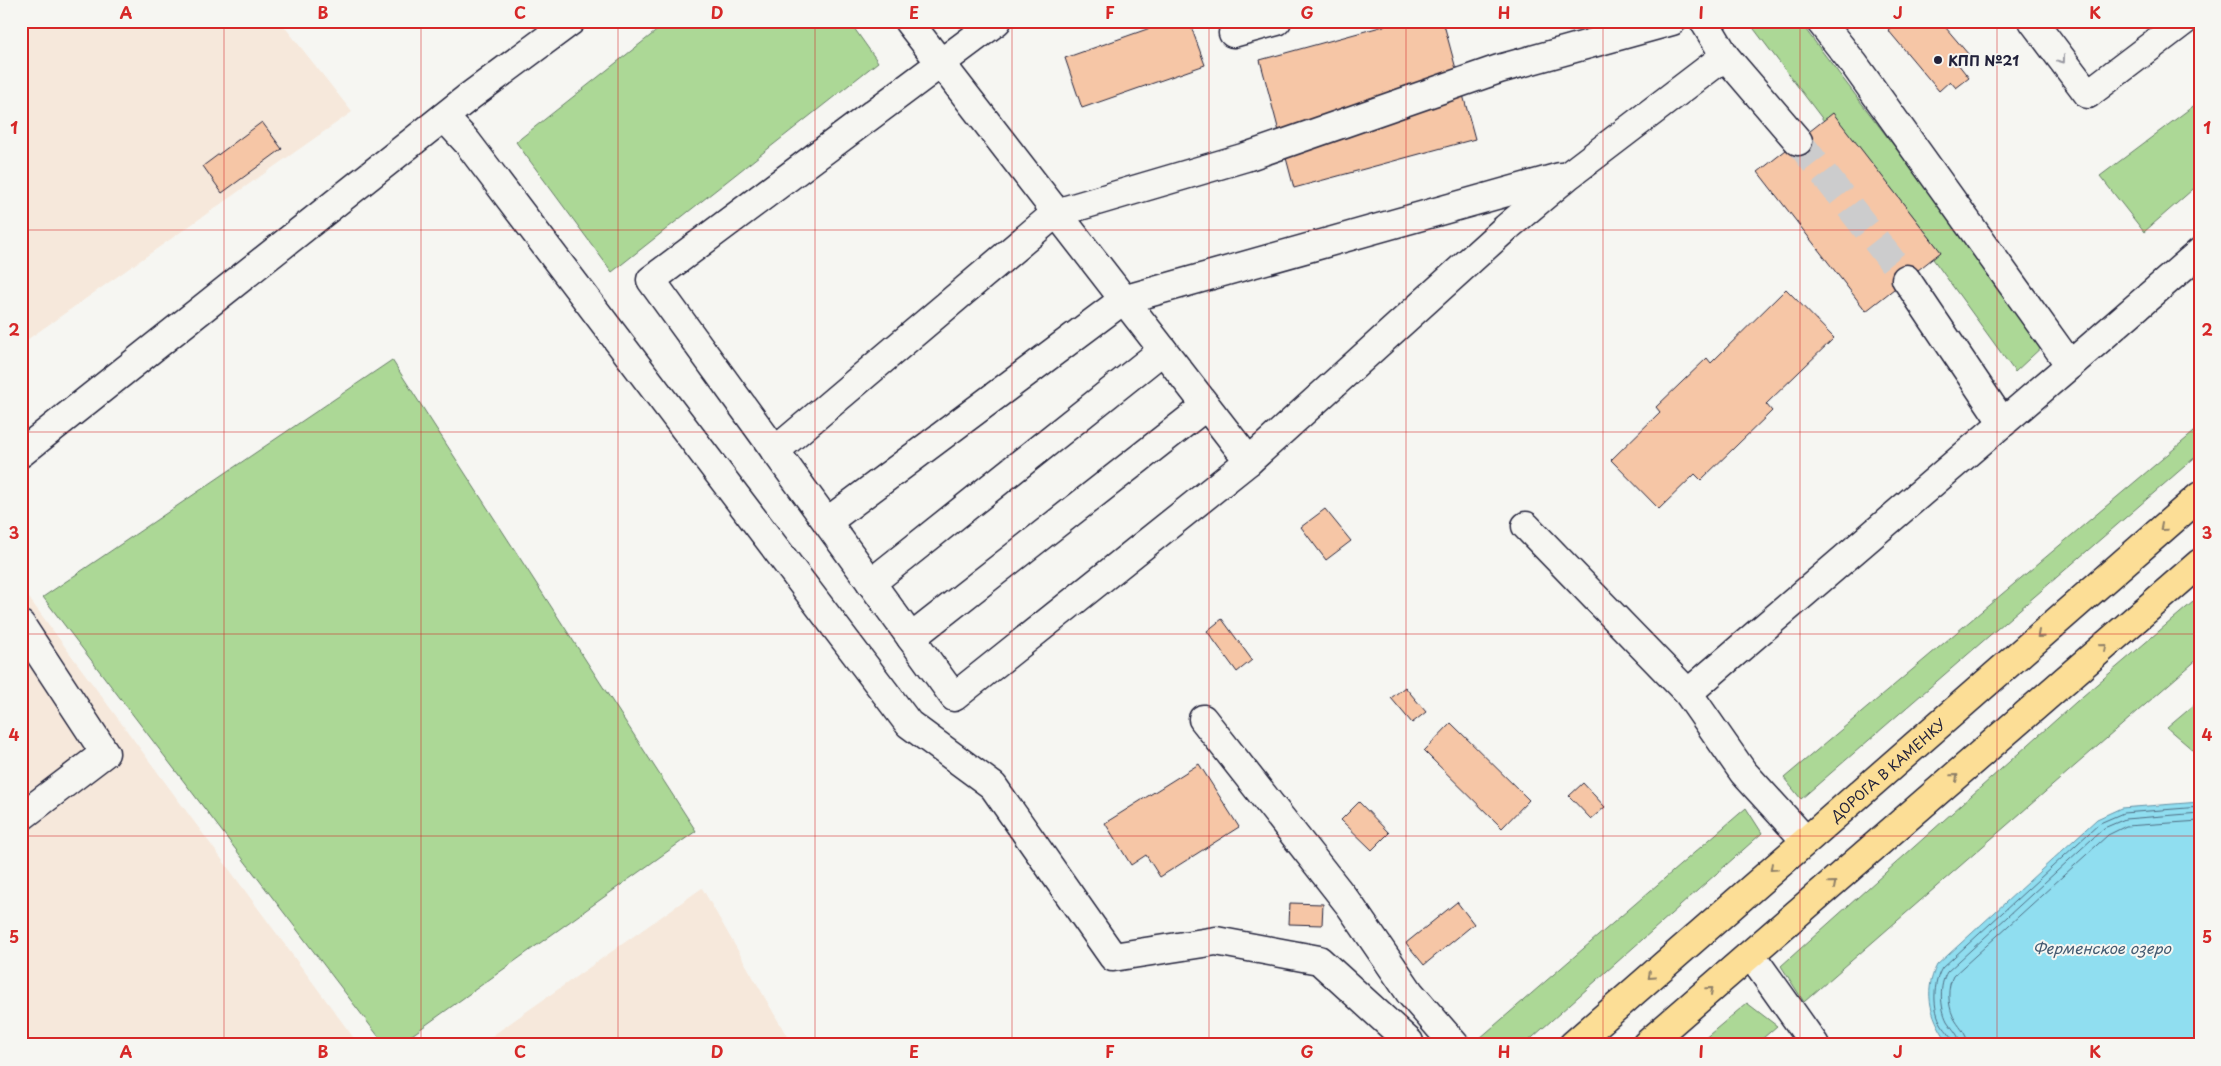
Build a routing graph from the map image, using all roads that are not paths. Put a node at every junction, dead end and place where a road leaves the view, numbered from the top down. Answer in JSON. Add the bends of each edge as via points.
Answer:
{"nodes":[{"id":1,"x":571,"y":21,"type":"edge"},
{"id":2,"x":908,"y":21,"type":"edge"},
{"id":3,"x":997,"y":21,"type":"edge"},
{"id":4,"x":1277,"y":21,"type":"edge"},
{"id":5,"x":1672,"y":21,"type":"edge"},
{"id":6,"x":1704,"y":21,"type":"edge"},
{"id":7,"x":1820,"y":21,"type":"edge"},
{"id":8,"x":2033,"y":21,"type":"edge"},
{"id":9,"x":2184,"y":21,"type":"edge"},
{"id":10,"x":1233,"y":34,"type":"dead end"},
{"id":11,"x":1725,"y":56,"type":"junction"},
{"id":12,"x":940,"y":64,"type":"junction"},
{"id":13,"x":444,"y":117,"type":"junction"},
{"id":14,"x":1798,"y":141,"type":"tunnel mouth"},
{"id":15,"x":1569,"y":175,"type":"junction"},
{"id":16,"x":1056,"y":213,"type":"junction"},
{"id":17,"x":2200,"y":252,"type":"edge"},
{"id":18,"x":1906,"y":279,"type":"tunnel mouth"},
{"id":19,"x":1124,"y":300,"type":"junction"},
{"id":20,"x":1163,"y":350,"type":"junction"},
{"id":21,"x":2070,"y":365,"type":"junction"},
{"id":22,"x":1206,"y":406,"type":"junction"},
{"id":23,"x":2002,"y":423,"type":"junction"},
{"id":24,"x":775,"y":451,"type":"junction"},
{"id":25,"x":21,"y":453,"type":"edge"},
{"id":26,"x":1249,"y":462,"type":"junction"},
{"id":27,"x":2200,"y":496,"type":"edge"},
{"id":28,"x":827,"y":522,"type":"junction"},
{"id":29,"x":1526,"y":526,"type":"dead end"},
{"id":30,"x":2200,"y":563,"type":"edge"},
{"id":31,"x":872,"y":583,"type":"junction"},
{"id":32,"x":21,"y":625,"type":"edge"},
{"id":33,"x":911,"y":638,"type":"junction"},
{"id":34,"x":1688,"y":693,"type":"junction"},
{"id":35,"x":1203,"y":719,"type":"dead end"},
{"id":36,"x":21,"y":817,"type":"edge"},
{"id":37,"x":1805,"y":840,"type":"junction"},
{"id":38,"x":1751,"y":955,"type":"junction"},
{"id":39,"x":1406,"y":1045,"type":"edge"},
{"id":40,"x":1455,"y":1045,"type":"edge"},
{"id":41,"x":1574,"y":1045,"type":"edge"},
{"id":42,"x":1646,"y":1045,"type":"edge"},
{"id":43,"x":1815,"y":1045,"type":"edge"}],
"edges":[{"from":1,"to":13,"type":"street"},
{"from":2,"to":12,"type":"street"},
{"from":3,"to":12,"type":"street"},
{"from":4,"to":10,"type":"street"},
{"from":5,"to":16,"type":"street","via":[[1499,69],[1246,157]]},
{"from":6,"to":11,"type":"street"},
{"from":7,"to":21,"type":"street"},
{"from":8,"to":9,"type":"street","one_way":true,"via":[[2088,94]]},
{"from":11,"to":14,"type":"street"},
{"from":11,"to":15,"type":"street"},
{"from":12,"to":16,"type":"street"},
{"from":12,"to":24,"type":"street","via":[[651,280]]},
{"from":13,"to":25,"type":"street"},
{"from":13,"to":39,"type":"street","via":[[467,142],[910,724],[993,786],[1113,957],[1216,941],[1319,960],[1409,1042]]},
{"from":15,"to":19,"type":"street"},
{"from":15,"to":26,"type":"street","via":[[1506,228]]},
{"from":16,"to":19,"type":"street"},
{"from":16,"to":24,"type":"street"},
{"from":17,"to":21,"type":"street"},
{"from":18,"to":23,"type":"street"},
{"from":19,"to":20,"type":"street"},
{"from":19,"to":28,"type":"street"},
{"from":20,"to":22,"type":"street"},
{"from":20,"to":31,"type":"street"},
{"from":21,"to":23,"type":"street"},
{"from":22,"to":26,"type":"street"},
{"from":22,"to":33,"type":"street"},
{"from":23,"to":34,"type":"street"},
{"from":24,"to":28,"type":"street"},
{"from":26,"to":33,"type":"street","via":[[954,697]]},
{"from":27,"to":37,"type":"main road","name":"ДОРОГА В КАМЕНКУ","one_way":true},
{"from":28,"to":31,"type":"street"},
{"from":29,"to":34,"type":"street"},
{"from":38,"to":30,"type":"main road","one_way":true},
{"from":31,"to":33,"type":"street"},
{"from":32,"to":36,"type":"street","via":[[105,753]]},
{"from":34,"to":37,"type":"street","via":[[1743,772]]},
{"from":35,"to":40,"type":"street","via":[[1351,907],[1410,993]]},
{"from":37,"to":41,"type":"main road","name":"ДОРОГА В КАМЕНКУ","one_way":true},
{"from":42,"to":38,"type":"main road","one_way":true},
{"from":38,"to":43,"type":"street"}]}
